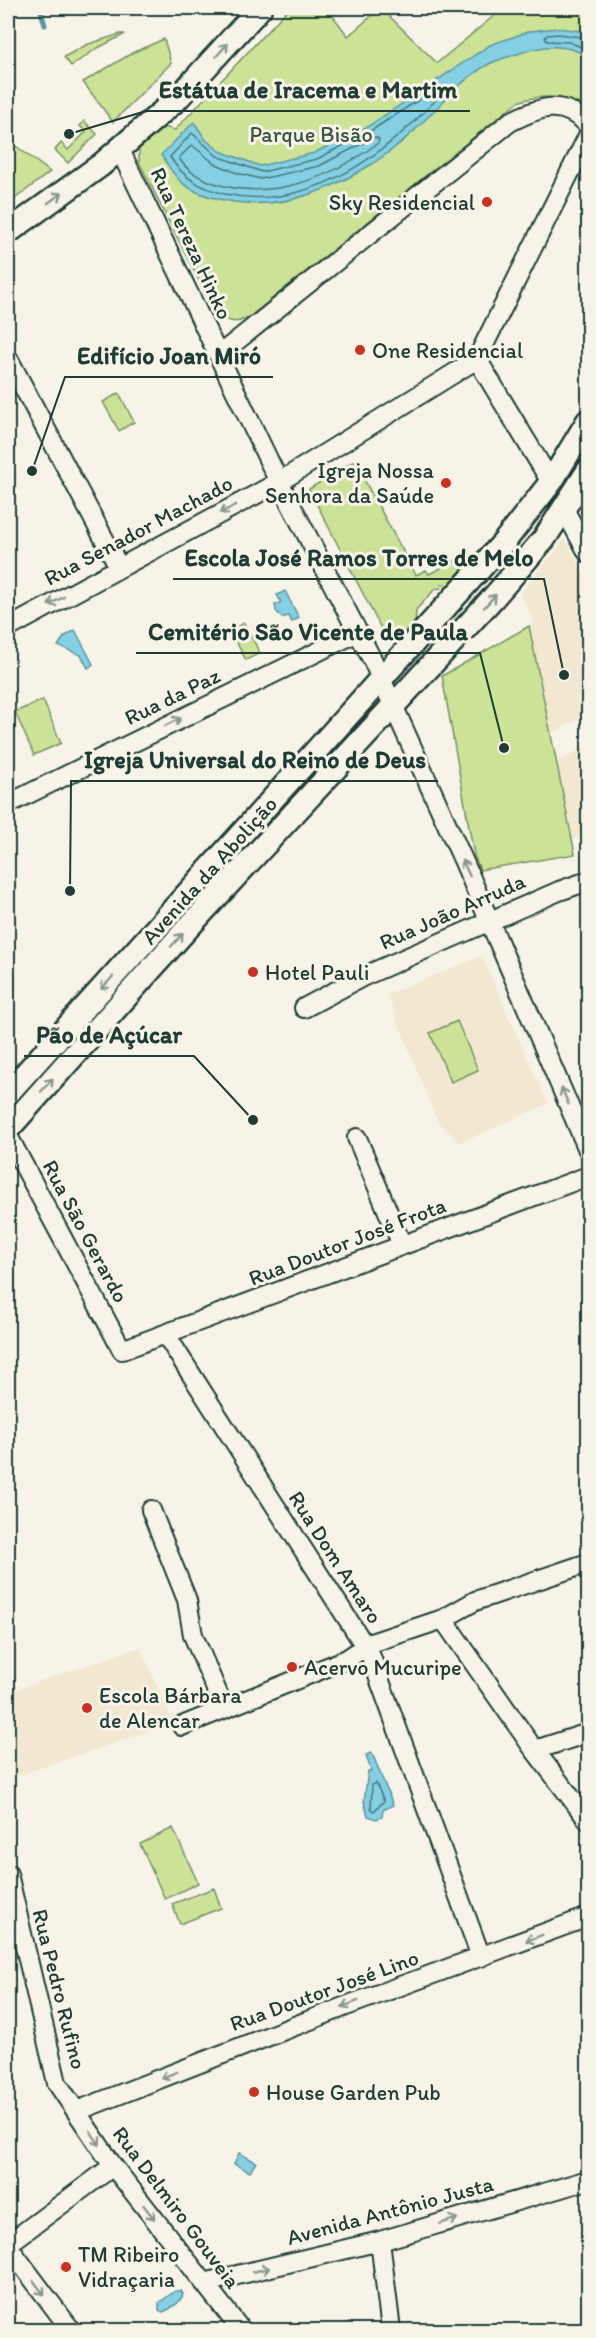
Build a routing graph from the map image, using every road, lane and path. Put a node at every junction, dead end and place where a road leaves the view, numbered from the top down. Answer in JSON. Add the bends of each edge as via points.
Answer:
{"nodes":[{"id":1,"x":260,"y":8,"type":"edge"},
{"id":2,"x":588,"y":125,"type":"edge"},
{"id":3,"x":588,"y":136,"type":"edge"},
{"id":4,"x":120,"y":150,"type":"junction"},
{"id":5,"x":8,"y":232,"type":"edge"},
{"id":6,"x":219,"y":355,"type":"junction"},
{"id":7,"x":8,"y":358,"type":"edge"},
{"id":8,"x":477,"y":359,"type":"junction"},
{"id":9,"x":588,"y":421,"type":"edge"},
{"id":10,"x":588,"y":471,"type":"edge"},
{"id":11,"x":279,"y":482,"type":"junction"},
{"id":12,"x":551,"y":482,"type":"junction"},
{"id":13,"x":564,"y":509,"type":"junction"},
{"id":14,"x":588,"y":553,"type":"edge"},
{"id":15,"x":119,"y":567,"type":"junction"},
{"id":16,"x":8,"y":628,"type":"edge"},
{"id":17,"x":358,"y":632,"type":"junction"},
{"id":18,"x":381,"y":679,"type":"junction"},
{"id":19,"x":393,"y":705,"type":"junction"},
{"id":20,"x":8,"y":804,"type":"edge"},
{"id":21,"x":208,"y":870,"type":"junction"},
{"id":22,"x":588,"y":880,"type":"edge"},
{"id":23,"x":226,"y":887,"type":"junction"},
{"id":24,"x":489,"y":921,"type":"junction"},
{"id":25,"x":304,"y":1008,"type":"dead end"},
{"id":26,"x":8,"y":1093,"type":"edge"},
{"id":27,"x":8,"y":1129,"type":"edge"},
{"id":28,"x":8,"y":1136,"type":"edge"},
{"id":29,"x":357,"y":1138,"type":"dead end"},
{"id":30,"x":588,"y":1150,"type":"edge"},
{"id":31,"x":588,"y":1176,"type":"edge"},
{"id":32,"x":402,"y":1245,"type":"junction"},
{"id":33,"x":166,"y":1335,"type":"junction"},
{"id":34,"x":122,"y":1350,"type":"joint"},
{"id":35,"x":151,"y":1510,"type":"dead end"},
{"id":36,"x":588,"y":1563,"type":"edge"},
{"id":37,"x":443,"y":1619,"type":"junction"},
{"id":38,"x":365,"y":1648,"type":"junction"},
{"id":39,"x":224,"y":1708,"type":"junction"},
{"id":40,"x":182,"y":1726,"type":"dead end"},
{"id":41,"x":588,"y":1733,"type":"edge"},
{"id":42,"x":535,"y":1750,"type":"junction"},
{"id":43,"x":588,"y":1820,"type":"edge"},
{"id":44,"x":8,"y":1874,"type":"edge"},
{"id":45,"x":588,"y":1917,"type":"edge"},
{"id":46,"x":482,"y":1957,"type":"junction"},
{"id":47,"x":77,"y":2111,"type":"junction"},
{"id":48,"x":113,"y":2166,"type":"junction"},
{"id":49,"x":588,"y":2180,"type":"edge"},
{"id":50,"x":380,"y":2241,"type":"junction"},
{"id":51,"x":8,"y":2245,"type":"edge"},
{"id":52,"x":204,"y":2283,"type":"junction"},
{"id":53,"x":71,"y":2331,"type":"edge"},
{"id":54,"x":241,"y":2331,"type":"edge"},
{"id":55,"x":391,"y":2331,"type":"edge"}],
"edges":[{"from":4,"to":1,"type":"main road","one_way":true,"via":[[176,100]]},
{"from":2,"to":6,"type":"street","via":[[567,109],[547,107],[510,122]]},
{"from":3,"to":8,"type":"street"},
{"from":5,"to":4,"type":"main road","one_way":true},
{"from":4,"to":6,"type":"street","name":"Rua Tereza Hinko"},
{"from":6,"to":11,"type":"street","name":"Rua Tereza Hinko"},
{"from":7,"to":15,"type":"street"},
{"from":8,"to":11,"type":"street","name":"Rua Senador Machado"},
{"from":8,"to":12,"type":"street"},
{"from":9,"to":12,"type":"main road","name":"Avenida da Abolição"},
{"from":10,"to":13,"type":"main road","name":"Avenida da Abolição"},
{"from":11,"to":15,"type":"street","name":"Rua Senador Machado","one_way":true},
{"from":11,"to":17,"type":"street","name":"Rua Tereza Hinko"},
{"from":12,"to":18,"type":"main road","name":"Avenida da Abolição","via":[[504,542]]},
{"from":13,"to":14,"type":"street"},
{"from":19,"to":13,"type":"main road","name":"Avenida da Abolição","one_way":true,"via":[[544,539]]},
{"from":15,"to":16,"type":"street","name":"Rua Senador Machado","one_way":true},
{"from":17,"to":18,"type":"street","name":"Rua Tereza Hinko"},
{"from":20,"to":17,"type":"street","name":"Rua da Paz","one_way":true},
{"from":18,"to":19,"type":"street","name":"Rua Tereza Hinko"},
{"from":18,"to":21,"type":"main road","name":"Avenida da Abolição"},
{"from":19,"to":23,"type":"main road","name":"Avenida da Abolição"},
{"from":24,"to":19,"type":"street","name":"Rua Tereza Hinko","one_way":true},
{"from":21,"to":23,"type":"main road"},
{"from":21,"to":26,"type":"main road","name":"Avenida da Abolição","one_way":true},
{"from":22,"to":24,"type":"street","name":"Rua João Arruda"},
{"from":27,"to":23,"type":"main road","name":"Avenida da Abolição","one_way":true},
{"from":24,"to":25,"type":"street","name":"Rua João Arruda","via":[[362,977]]},
{"from":30,"to":24,"type":"street","name":"Rua Tereza Hinko","one_way":true},
{"from":28,"to":34,"type":"street","name":"Rua São Gerardo"},
{"from":29,"to":32,"type":"street"},
{"from":31,"to":32,"type":"street","name":"Rua Doutor José Frota"},
{"from":32,"to":33,"type":"street","name":"Rua Doutor José Frota"},
{"from":33,"to":34,"type":"street","name":"Rua Doutor José Frota"},
{"from":33,"to":38,"type":"street","name":"Rua Dom Amaro"},
{"from":35,"to":39,"type":"street","via":[[187,1600],[193,1635]]},
{"from":36,"to":37,"type":"street","via":[[475,1601]]},
{"from":37,"to":38,"type":"street"},
{"from":37,"to":42,"type":"street"},
{"from":38,"to":39,"type":"street","via":[[347,1659]]},
{"from":38,"to":46,"type":"street","name":"Rua Dom Amaro"},
{"from":39,"to":40,"type":"street"},
{"from":41,"to":42,"type":"street"},
{"from":42,"to":43,"type":"street"},
{"from":44,"to":47,"type":"street","name":"Rua Pedro Rufino","via":[[57,2083]]},
{"from":45,"to":46,"type":"street","name":"Rua Doutor José Lino","one_way":true},
{"from":46,"to":47,"type":"street","name":"Rua Doutor José Lino","one_way":true},
{"from":47,"to":48,"type":"street","name":"Rua Delmiro Gouveia","one_way":true},
{"from":48,"to":51,"type":"street"},
{"from":48,"to":52,"type":"street","name":"Rua Delmiro Gouveia","one_way":true},
{"from":50,"to":49,"type":"street","name":"Avenida Antônio Justa","one_way":true},
{"from":52,"to":50,"type":"street","name":"Avenida Antônio Justa","one_way":true},
{"from":50,"to":55,"type":"street"},
{"from":51,"to":53,"type":"street","one_way":true},
{"from":52,"to":54,"type":"street","name":"Rua Delmiro Gouveia"}]}
